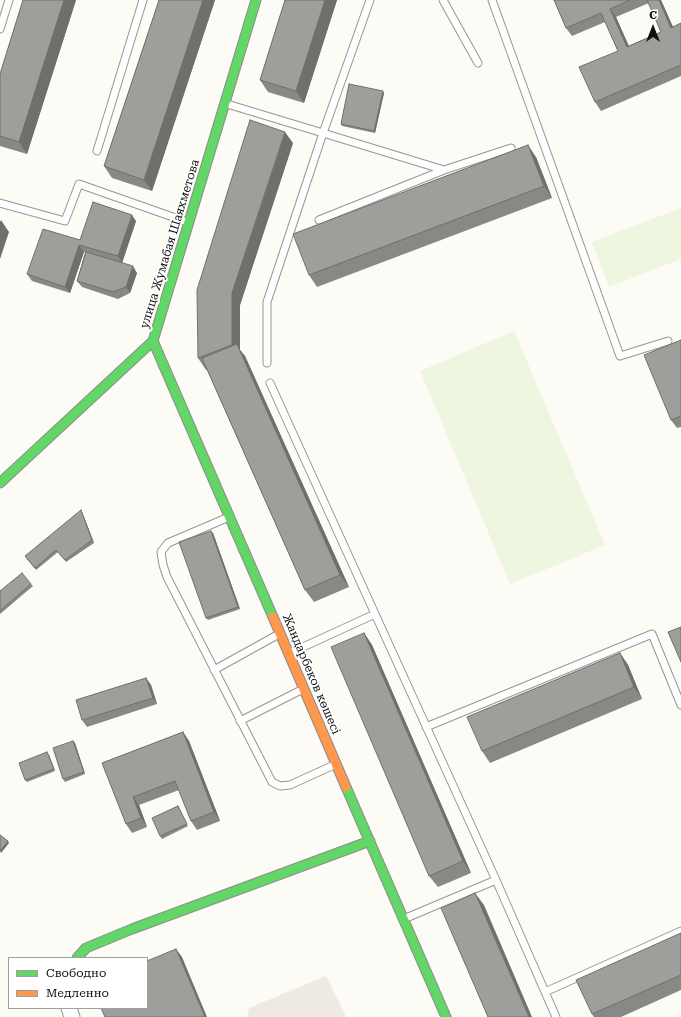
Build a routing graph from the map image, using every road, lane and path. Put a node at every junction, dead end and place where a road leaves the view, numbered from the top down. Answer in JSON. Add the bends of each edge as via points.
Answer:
{"nodes":[{"id":1,"x":9,"y":0,"type":"edge"},
{"id":2,"x":143,"y":0,"type":"edge"},
{"id":3,"x":256,"y":0,"type":"edge"},
{"id":4,"x":370,"y":0,"type":"edge"},
{"id":5,"x":443,"y":0,"type":"edge"},
{"id":6,"x":492,"y":0,"type":"edge"},
{"id":7,"x":0,"y":29,"type":"edge"},
{"id":8,"x":478,"y":63,"type":"dead end"},
{"id":9,"x":225,"y":103,"type":"junction"},
{"id":10,"x":323,"y":133,"type":"junction"},
{"id":11,"x":511,"y":148,"type":"dead end"},
{"id":12,"x":97,"y":151,"type":"dead end"},
{"id":13,"x":444,"y":170,"type":"junction"},
{"id":14,"x":0,"y":203,"type":"edge"},
{"id":15,"x":319,"y":220,"type":"dead end"},
{"id":16,"x":189,"y":222,"type":"junction"},
{"id":17,"x":668,"y":340,"type":"dead end"},
{"id":18,"x":153,"y":341,"type":"junction"},
{"id":19,"x":267,"y":363,"type":"dead end"},
{"id":20,"x":270,"y":383,"type":"dead end"},
{"id":21,"x":0,"y":483,"type":"edge"},
{"id":22,"x":229,"y":517,"type":"junction"},
{"id":23,"x":375,"y":614,"type":"junction"},
{"id":24,"x":280,"y":634,"type":"junction"},
{"id":25,"x":288,"y":654,"type":"junction"},
{"id":26,"x":214,"y":670,"type":"junction"},
{"id":27,"x":304,"y":689,"type":"junction"},
{"id":28,"x":681,"y":705,"type":"edge"},
{"id":29,"x":240,"y":721,"type":"junction"},
{"id":30,"x":426,"y":727,"type":"junction"},
{"id":31,"x":336,"y":764,"type":"junction"},
{"id":32,"x":370,"y":841,"type":"junction"},
{"id":33,"x":496,"y":880,"type":"junction"},
{"id":34,"x":404,"y":919,"type":"junction"},
{"id":35,"x":681,"y":931,"type":"edge"},
{"id":36,"x":78,"y":957,"type":"edge"},
{"id":37,"x":545,"y":992,"type":"junction"},
{"id":38,"x":446,"y":1017,"type":"edge"},
{"id":39,"x":556,"y":1017,"type":"edge"}],
"edges":[{"from":1,"to":7,"type":"lane"},
{"from":2,"to":12,"type":"lane"},
{"from":3,"to":9,"type":"street","name":"улица Жумабая Шаяхметова"},
{"from":4,"to":10,"type":"lane"},
{"from":5,"to":8,"type":"lane"},
{"from":6,"to":17,"type":"lane","via":[[620,356]]},
{"from":9,"to":10,"type":"lane"},
{"from":9,"to":16,"type":"street","name":"улица Жумабая Шаяхметова"},
{"from":10,"to":13,"type":"lane"},
{"from":10,"to":19,"type":"lane","via":[[267,302]]},
{"from":11,"to":13,"type":"lane"},
{"from":13,"to":15,"type":"lane"},
{"from":14,"to":16,"type":"lane","via":[[65,221],[79,184]]},
{"from":16,"to":18,"type":"street","name":"улица Жумабая Шаяхметова"},
{"from":18,"to":21,"type":"street","name":"улица Жумабая Шаяхметова"},
{"from":18,"to":22,"type":"street","name":"Жандарбеков көшесі"},
{"from":20,"to":23,"type":"lane"},
{"from":22,"to":24,"type":"street","name":"Жандарбеков көшесі"},
{"from":22,"to":26,"type":"lane","via":[[168,543],[161,552],[167,577]]},
{"from":23,"to":25,"type":"lane"},
{"from":23,"to":30,"type":"lane"},
{"from":24,"to":25,"type":"street","name":"Жандарбеков көшесі"},
{"from":24,"to":26,"type":"lane"},
{"from":25,"to":27,"type":"street","name":"Жандарбеков көшесі"},
{"from":26,"to":29,"type":"lane"},
{"from":27,"to":29,"type":"lane"},
{"from":27,"to":31,"type":"street","name":"Жандарбеков көшесі"},
{"from":28,"to":30,"type":"lane","via":[[652,634]]},
{"from":29,"to":31,"type":"lane","via":[[272,782],[280,786],[290,785]]},
{"from":30,"to":33,"type":"lane"},
{"from":31,"to":32,"type":"street","name":"Жандарбеков көшесі"},
{"from":32,"to":34,"type":"street","name":"Жандарбеков көшесі"},
{"from":32,"to":36,"type":"street","via":[[126,932],[86,948]]},
{"from":33,"to":34,"type":"lane"},
{"from":33,"to":37,"type":"lane"},
{"from":34,"to":38,"type":"street","name":"Жандарбеков көшесі"},
{"from":35,"to":37,"type":"lane"},
{"from":37,"to":39,"type":"lane"}]}
